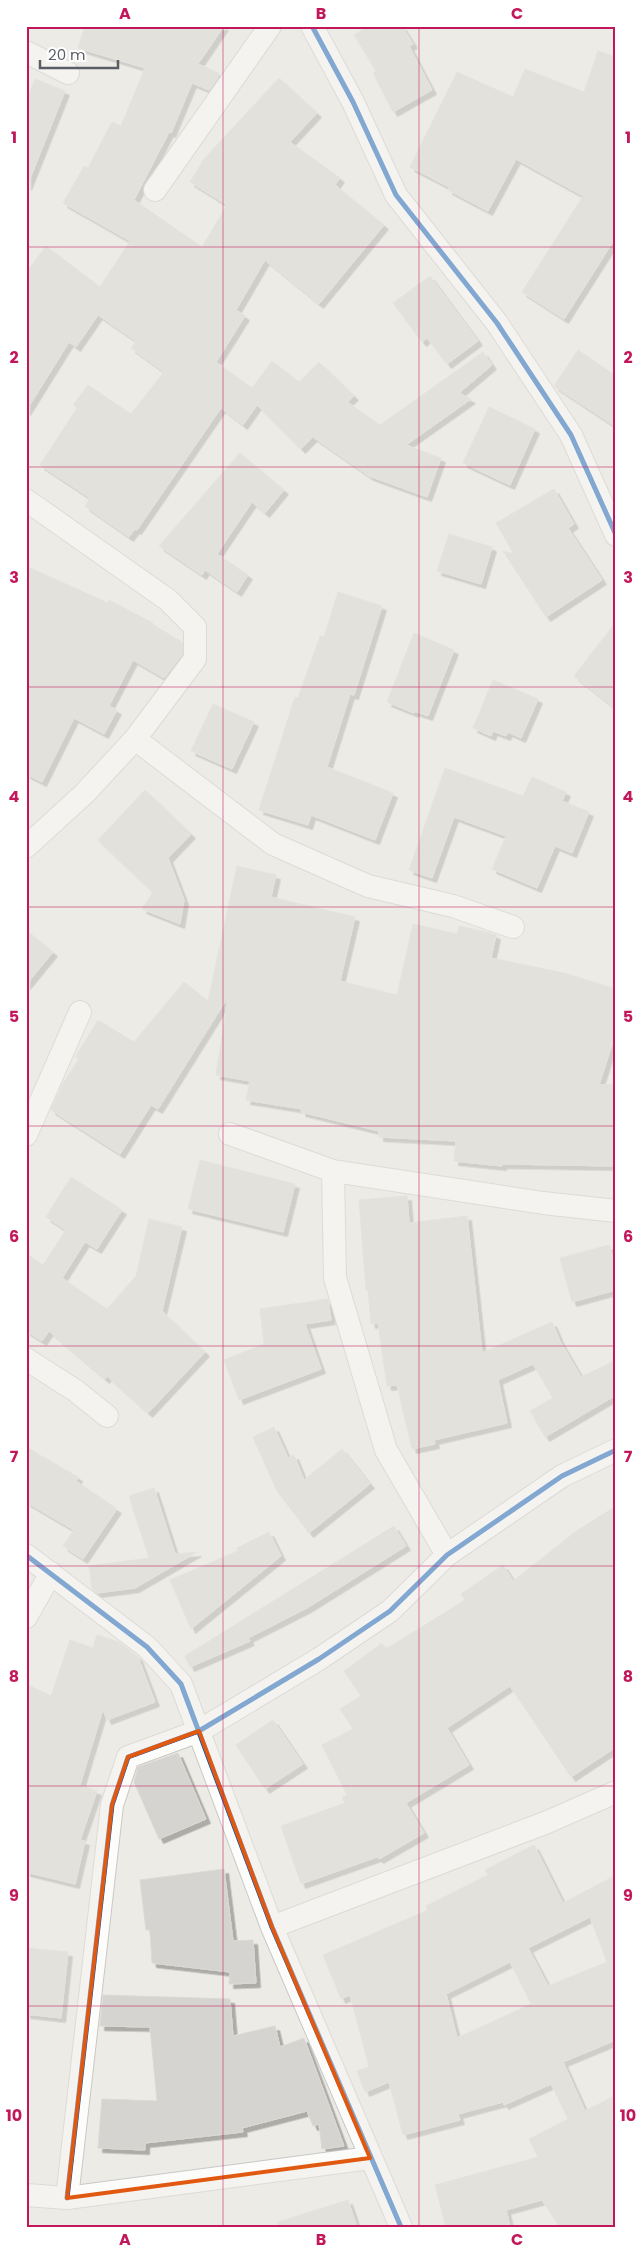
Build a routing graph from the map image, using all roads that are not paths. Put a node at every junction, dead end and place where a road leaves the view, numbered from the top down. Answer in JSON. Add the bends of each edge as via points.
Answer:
{"nodes":[{"id":1,"x":270,"y":26,"type":"edge"},
{"id":2,"x":312,"y":26,"type":"edge"},
{"id":3,"x":26,"y":52,"type":"edge"},
{"id":4,"x":68,"y":73,"type":"dead end"},
{"id":5,"x":155,"y":190,"type":"dead end"},
{"id":6,"x":26,"y":500,"type":"edge"},
{"id":7,"x":616,"y":536,"type":"edge"},
{"id":8,"x":135,"y":738,"type":"junction"},
{"id":9,"x":26,"y":847,"type":"edge"},
{"id":10,"x":512,"y":927,"type":"dead end"},
{"id":11,"x":80,"y":1012,"type":"dead end"},
{"id":12,"x":230,"y":1134,"type":"dead end"},
{"id":13,"x":26,"y":1135,"type":"edge"},
{"id":14,"x":333,"y":1171,"type":"junction"},
{"id":15,"x":616,"y":1211,"type":"edge"},
{"id":16,"x":26,"y":1359,"type":"edge"},
{"id":17,"x":107,"y":1416,"type":"dead end"},
{"id":18,"x":616,"y":1450,"type":"edge"},
{"id":19,"x":26,"y":1555,"type":"edge"},
{"id":20,"x":447,"y":1555,"type":"junction"},
{"id":21,"x":51,"y":1573,"type":"junction"},
{"id":22,"x":26,"y":1617,"type":"edge"},
{"id":23,"x":199,"y":1731,"type":"junction"},
{"id":24,"x":616,"y":1792,"type":"edge"},
{"id":25,"x":272,"y":1928,"type":"junction"},
{"id":26,"x":370,"y":2158,"type":"junction"},
{"id":27,"x":26,"y":2195,"type":"edge"},
{"id":28,"x":67,"y":2198,"type":"junction"},
{"id":29,"x":401,"y":2227,"type":"edge"}],
"edges":[{"from":1,"to":5,"type":"street"},
{"from":2,"to":7,"type":"street","via":[[353,102],[396,196],[497,323],[571,435]]},
{"from":3,"to":4,"type":"street"},
{"from":6,"to":8,"type":"street","via":[[168,600],[195,628],[195,659]]},
{"from":8,"to":9,"type":"street","via":[[86,793]]},
{"from":8,"to":10,"type":"street","via":[[274,844],[368,886],[453,906]]},
{"from":11,"to":13,"type":"street"},
{"from":12,"to":14,"type":"street"},
{"from":14,"to":15,"type":"street"},
{"from":14,"to":20,"type":"street","via":[[335,1278],[386,1450]]},
{"from":16,"to":17,"type":"street","via":[[69,1386]]},
{"from":18,"to":20,"type":"street","via":[[562,1476]]},
{"from":19,"to":21,"type":"street"},
{"from":20,"to":23,"type":"street","via":[[390,1611],[319,1659]]},
{"from":21,"to":22,"type":"street"},
{"from":21,"to":23,"type":"street","via":[[148,1647],[181,1684]]},
{"from":23,"to":25,"type":"street"},
{"from":23,"to":28,"type":"street","via":[[128,1757],[112,1804]]},
{"from":24,"to":25,"type":"street","via":[[546,1823]]},
{"from":25,"to":26,"type":"street"},
{"from":26,"to":28,"type":"street"},
{"from":26,"to":29,"type":"street"},
{"from":27,"to":28,"type":"street"}]}
